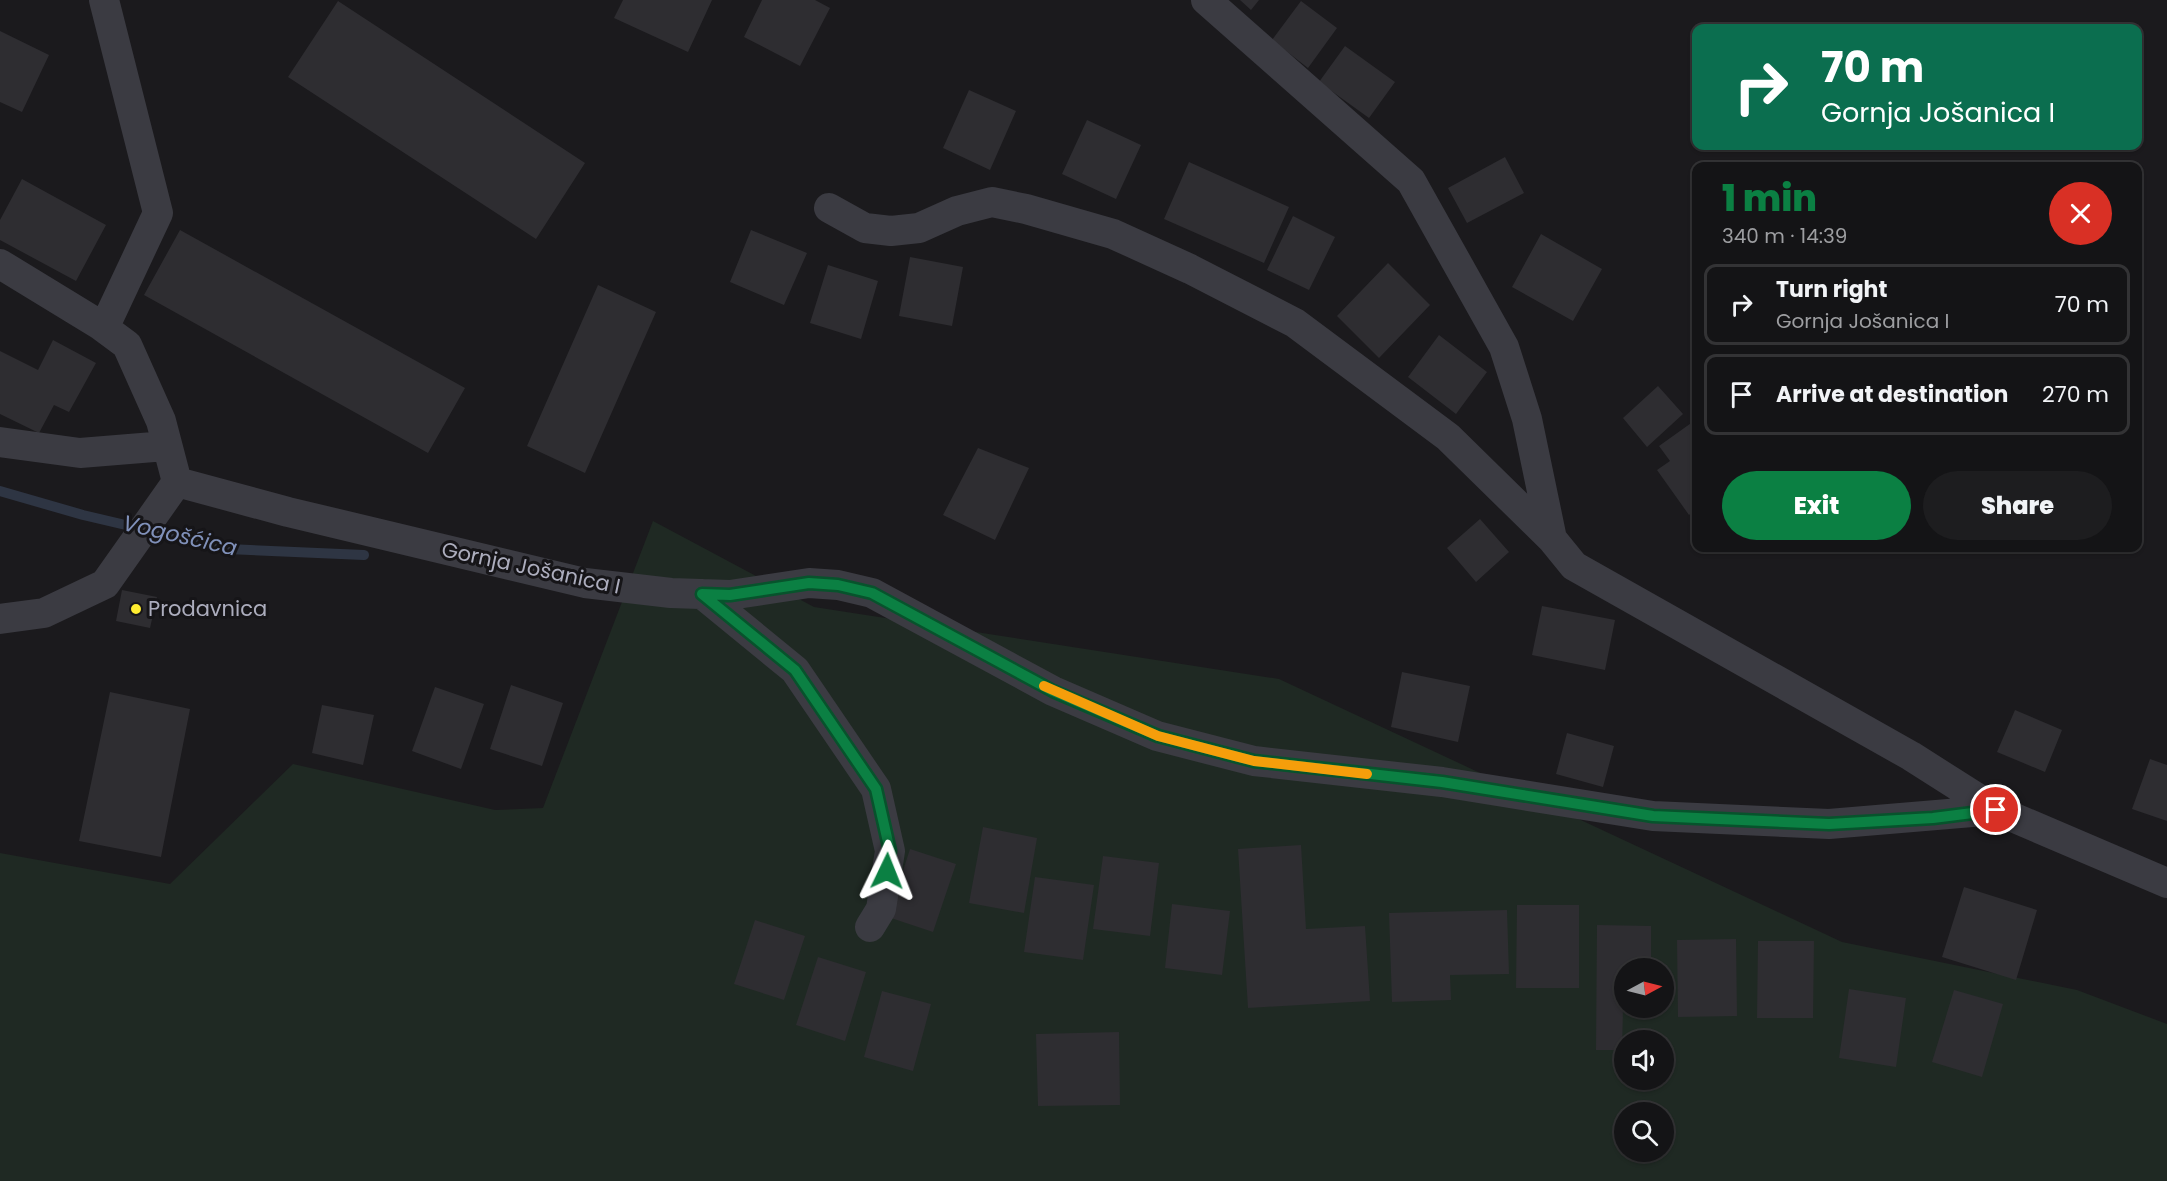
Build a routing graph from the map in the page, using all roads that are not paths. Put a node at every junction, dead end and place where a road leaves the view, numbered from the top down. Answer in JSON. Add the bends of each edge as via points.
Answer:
{"nodes":[{"id":1,"x":104,"y":0,"type":"edge"},
{"id":2,"x":1206,"y":0,"type":"edge"},
{"id":3,"x":829,"y":208,"type":"dead end"},
{"id":4,"x":0,"y":264,"type":"edge"},
{"id":5,"x":104,"y":328,"type":"junction"},
{"id":6,"x":0,"y":442,"type":"edge"},
{"id":7,"x":166,"y":446,"type":"junction"},
{"id":8,"x":170,"y":492,"type":"junction"},
{"id":9,"x":1552,"y":539,"type":"junction"},
{"id":10,"x":702,"y":594,"type":"junction"},
{"id":11,"x":0,"y":619,"type":"edge"},
{"id":12,"x":1996,"y":810,"type":"junction"},
{"id":13,"x":2167,"y":883,"type":"edge"},
{"id":14,"x":870,"y":927,"type":"dead end"}],
"edges":[{"from":1,"to":5,"type":"street","via":[[158,213]]},
{"from":2,"to":9,"type":"street","via":[[1411,182],[1504,347],[1527,419]]},
{"from":3,"to":9,"type":"street","via":[[865,228],[891,231],[919,228],[957,211],[992,202],[1113,234],[1190,269],[1295,323],[1439,429]]},
{"from":4,"to":5,"type":"street"},
{"from":5,"to":7,"type":"street","via":[[127,345],[136,362],[161,422]]},
{"from":6,"to":7,"type":"street","via":[[80,453]]},
{"from":7,"to":8,"type":"street"},
{"from":8,"to":10,"type":"street","name":"Gornja Jošanica I","via":[[288,512],[585,584]]},
{"from":8,"to":11,"type":"street","via":[[105,584],[44,613]]},
{"from":9,"to":12,"type":"street","via":[[1574,566],[1911,756]]},
{"from":10,"to":12,"type":"street","name":"Gornja Jošanica I","via":[[730,595],[809,583],[872,593],[1053,691],[1158,736],[1254,761],[1442,782],[1653,816],[1829,824]]},
{"from":10,"to":14,"type":"street","via":[[795,670],[876,789],[890,851],[880,909]]},
{"from":12,"to":13,"type":"street"}]}
